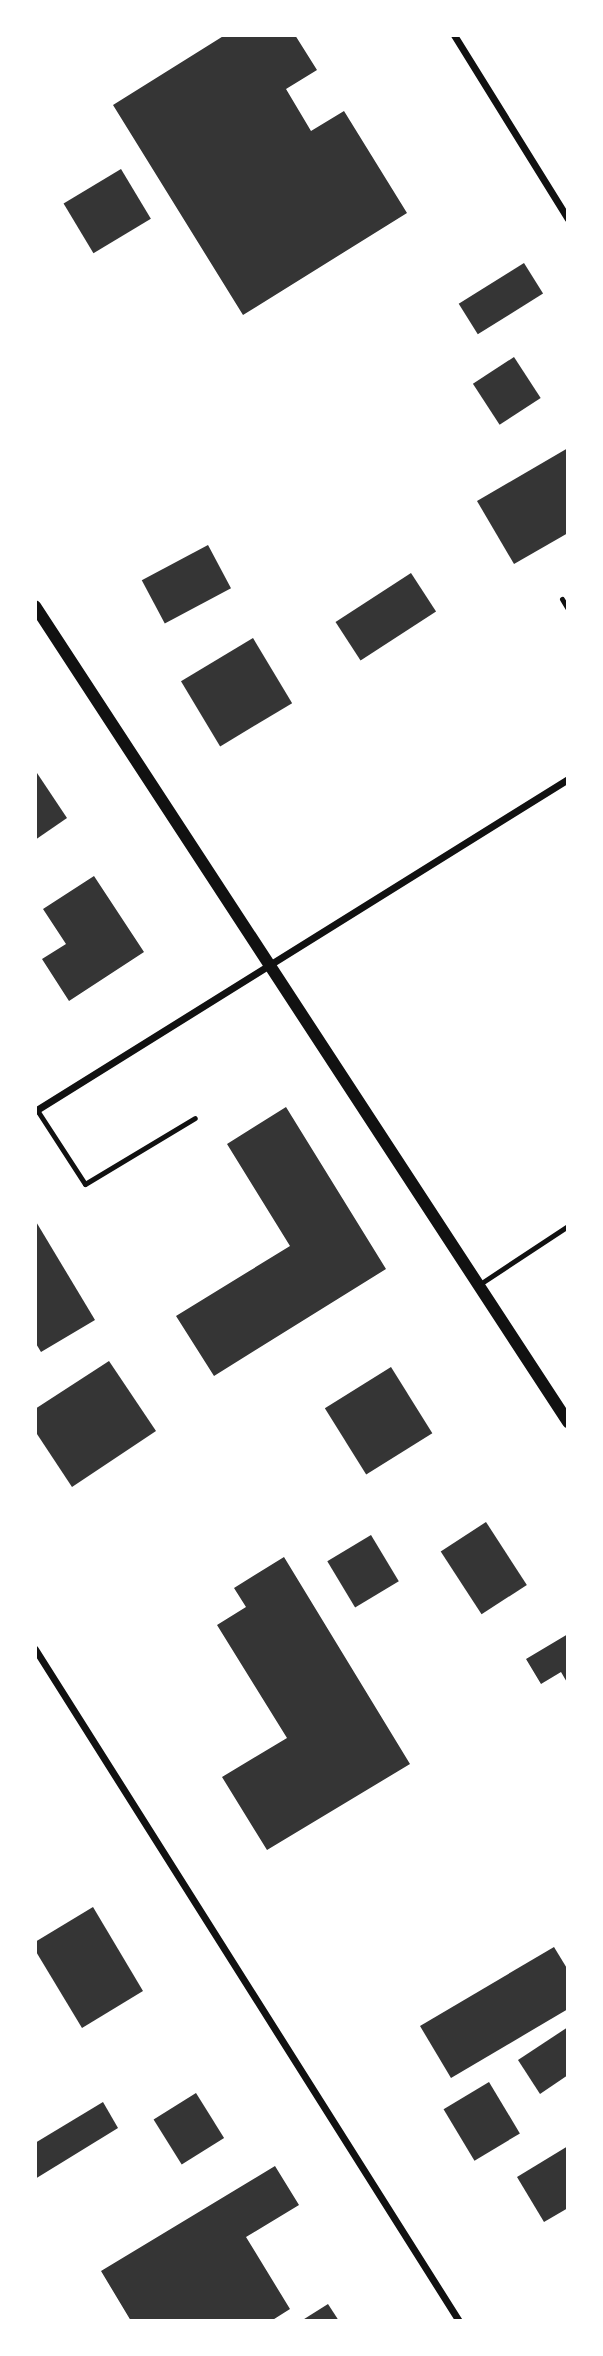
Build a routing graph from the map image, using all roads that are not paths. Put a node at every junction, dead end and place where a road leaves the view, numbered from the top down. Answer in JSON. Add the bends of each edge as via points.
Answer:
{"nodes":[{"id":1,"x":454,"y":35,"type":"edge"},
{"id":2,"x":568,"y":219,"type":"edge"},
{"id":3,"x":562,"y":599,"type":"dead end"},
{"id":4,"x":35,"y":606,"type":"edge"},
{"id":5,"x":568,"y":609,"type":"edge"},
{"id":6,"x":568,"y":779,"type":"edge"},
{"id":7,"x":269,"y":968,"type":"junction"},
{"id":8,"x":36,"y":1110,"type":"edge"},
{"id":9,"x":195,"y":1118,"type":"dead end"},
{"id":10,"x":568,"y":1226,"type":"edge"},
{"id":11,"x":478,"y":1284,"type":"junction"},
{"id":12,"x":568,"y":1422,"type":"edge"},
{"id":13,"x":35,"y":1649,"type":"edge"},
{"id":14,"x":459,"y":2321,"type":"edge"}],
"edges":[{"from":1,"to":2,"type":"street"},
{"from":3,"to":5,"type":"lane"},
{"from":4,"to":7,"type":"street"},
{"from":6,"to":7,"type":"street"},
{"from":7,"to":8,"type":"street"},
{"from":7,"to":11,"type":"street"},
{"from":8,"to":9,"type":"lane","via":[[85,1184]]},
{"from":10,"to":11,"type":"lane"},
{"from":11,"to":12,"type":"street"},
{"from":13,"to":14,"type":"street"}]}
